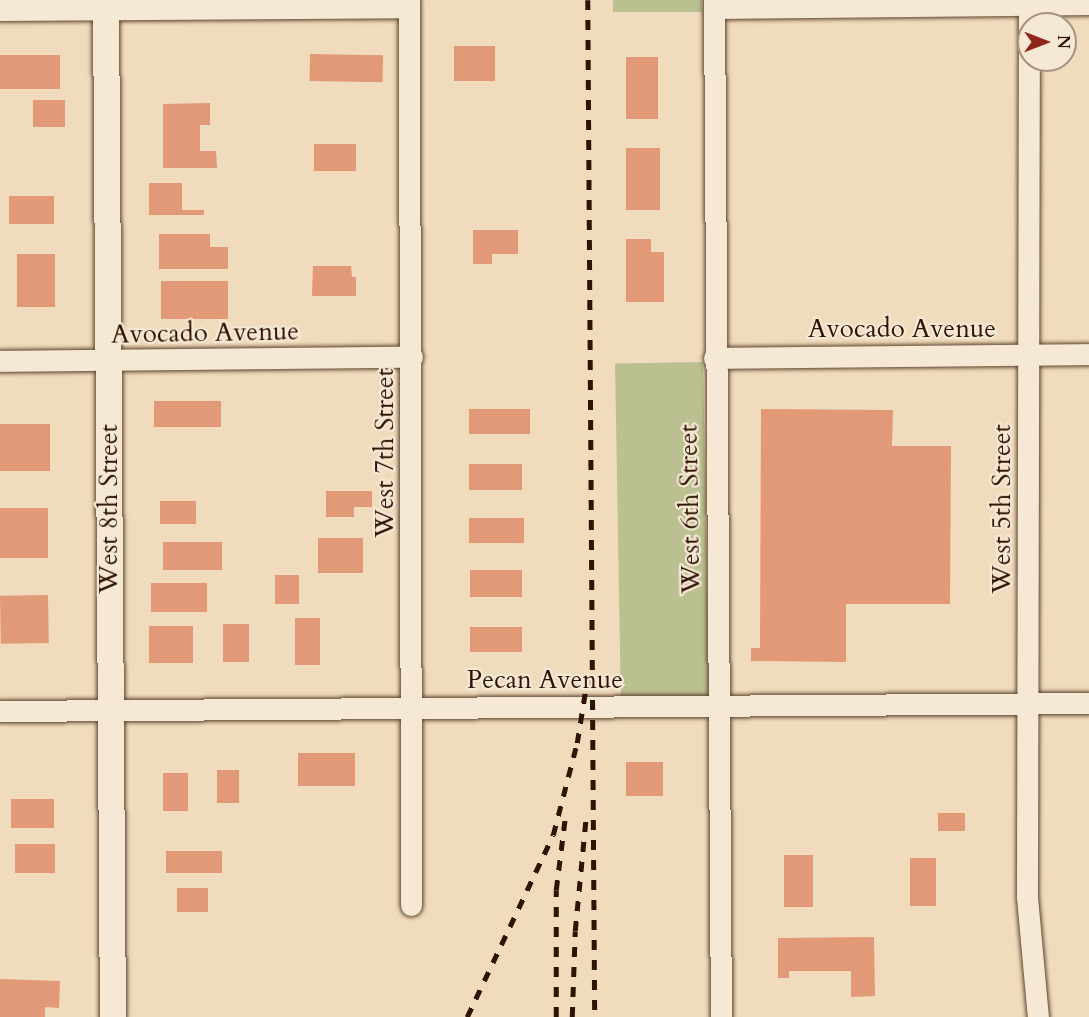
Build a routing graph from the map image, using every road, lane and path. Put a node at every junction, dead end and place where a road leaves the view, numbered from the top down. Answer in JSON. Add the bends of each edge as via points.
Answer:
{"nodes":[{"id":1,"x":1029,"y":2,"type":"edge"},
{"id":2,"x":409,"y":3,"type":"edge"},
{"id":3,"x":877,"y":3,"type":"edge"},
{"id":4,"x":714,"y":4,"type":"edge"},
{"id":5,"x":1089,"y":4,"type":"edge"},
{"id":6,"x":106,"y":5,"type":"edge"},
{"id":7,"x":0,"y":10,"type":"edge"},
{"id":8,"x":1089,"y":354,"type":"edge"},
{"id":9,"x":1030,"y":355,"type":"junction"},
{"id":10,"x":411,"y":357,"type":"junction"},
{"id":11,"x":714,"y":358,"type":"junction"},
{"id":12,"x":0,"y":361,"type":"edge"},
{"id":13,"x":109,"y":361,"type":"junction"},
{"id":14,"x":1028,"y":703,"type":"junction"},
{"id":15,"x":1089,"y":703,"type":"edge"},
{"id":16,"x":414,"y":706,"type":"junction"},
{"id":17,"x":719,"y":707,"type":"junction"},
{"id":18,"x":110,"y":710,"type":"junction"},
{"id":19,"x":0,"y":711,"type":"edge"},
{"id":20,"x":411,"y":905,"type":"dead end"},
{"id":21,"x":113,"y":1017,"type":"edge"},
{"id":22,"x":721,"y":1017,"type":"edge"},
{"id":23,"x":1038,"y":1017,"type":"edge"}],
"edges":[{"from":1,"to":3,"type":"street"},
{"from":1,"to":5,"type":"street"},
{"from":1,"to":9,"type":"street","name":"West 5th Street"},
{"from":2,"to":6,"type":"street"},
{"from":2,"to":10,"type":"street","name":"West 7th Street"},
{"from":3,"to":4,"type":"street"},
{"from":4,"to":11,"type":"street","name":"West 6th Street"},
{"from":6,"to":7,"type":"street"},
{"from":6,"to":13,"type":"street","name":"West 8th Street"},
{"from":8,"to":9,"type":"street","name":"Avocado Avenue"},
{"from":9,"to":11,"type":"street","name":"Avocado Avenue"},
{"from":9,"to":14,"type":"street","name":"West 5th Street"},
{"from":10,"to":13,"type":"street","name":"Avocado Avenue"},
{"from":10,"to":16,"type":"street","name":"West 7th Street"},
{"from":11,"to":17,"type":"street","name":"West 6th Street"},
{"from":12,"to":13,"type":"street","name":"Avocado Avenue"},
{"from":13,"to":18,"type":"street","name":"West 8th Street"},
{"from":14,"to":15,"type":"street","name":"Pecan Avenue"},
{"from":14,"to":17,"type":"street","name":"Pecan Avenue"},
{"from":14,"to":23,"type":"street","name":"West 5th Street","via":[[1027,897]]},
{"from":16,"to":17,"type":"street","name":"Pecan Avenue"},
{"from":16,"to":18,"type":"street","name":"Pecan Avenue"},
{"from":16,"to":20,"type":"street","name":"West 7th Street"},
{"from":17,"to":22,"type":"street","name":"West 6th Street"},
{"from":18,"to":19,"type":"street","name":"Pecan Avenue"},
{"from":18,"to":21,"type":"street","name":"West 8th Street"}]}
